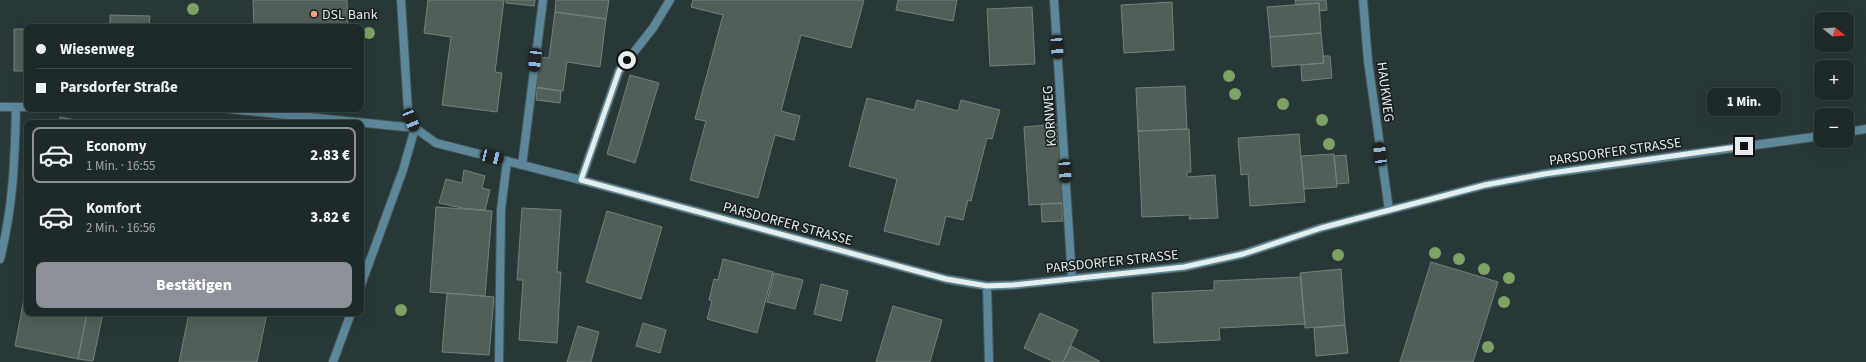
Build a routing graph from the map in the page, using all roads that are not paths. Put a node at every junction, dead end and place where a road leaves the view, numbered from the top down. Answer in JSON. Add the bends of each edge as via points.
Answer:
{"nodes":[{"id":1,"x":401,"y":0,"type":"edge"},
{"id":2,"x":543,"y":0,"type":"edge"},
{"id":3,"x":670,"y":0,"type":"edge"},
{"id":4,"x":1054,"y":0,"type":"edge"},
{"id":5,"x":1363,"y":0,"type":"edge"},
{"id":6,"x":0,"y":107,"type":"edge"},
{"id":7,"x":16,"y":107,"type":"junction"},
{"id":8,"x":24,"y":107,"type":"edge"},
{"id":9,"x":259,"y":112,"type":"edge"},
{"id":10,"x":337,"y":120,"type":"edge"},
{"id":11,"x":364,"y":123,"type":"edge"},
{"id":12,"x":415,"y":128,"type":"junction"},
{"id":13,"x":1866,"y":129,"type":"edge"},
{"id":14,"x":1854,"y":131,"type":"edge"},
{"id":15,"x":1814,"y":137,"type":"edge"},
{"id":16,"x":507,"y":161,"type":"junction"},
{"id":17,"x":522,"y":165,"type":"junction"},
{"id":18,"x":581,"y":180,"type":"junction"},
{"id":19,"x":1389,"y":210,"type":"junction"},
{"id":20,"x":0,"y":259,"type":"edge"},
{"id":21,"x":364,"y":277,"type":"edge"},
{"id":22,"x":1072,"y":279,"type":"junction"},
{"id":23,"x":987,"y":286,"type":"junction"},
{"id":24,"x":350,"y":316,"type":"edge"},
{"id":25,"x":333,"y":362,"type":"edge"},
{"id":26,"x":498,"y":362,"type":"edge"},
{"id":27,"x":989,"y":362,"type":"edge"}],
"edges":[{"from":1,"to":12,"type":"street","via":[[408,111]]},
{"from":2,"to":17,"type":"street"},
{"from":3,"to":18,"type":"street","via":[[653,28],[619,71]]},
{"from":4,"to":22,"type":"street","name":"KORNWEG"},
{"from":5,"to":19,"type":"street","name":"HAUKWEG","via":[[1368,61]]},
{"from":6,"to":7,"type":"street"},
{"from":7,"to":8,"type":"street"},
{"from":7,"to":20,"type":"street","via":[[15,171],[8,228]]},
{"from":9,"to":10,"type":"street"},
{"from":11,"to":12,"type":"street"},
{"from":12,"to":16,"type":"street","name":"PARSDORFER STRASSE","via":[[436,143]]},
{"from":12,"to":21,"type":"street"},
{"from":13,"to":14,"type":"street"},
{"from":15,"to":19,"type":"street","name":"PARSDORFER STRASSE","via":[[1544,174],[1485,185]]},
{"from":16,"to":17,"type":"street","name":"PARSDORFER STRASSE"},
{"from":16,"to":26,"type":"street","via":[[501,210]]},
{"from":17,"to":18,"type":"street","name":"PARSDORFER STRASSE"},
{"from":18,"to":23,"type":"street","name":"PARSDORFER STRASSE","via":[[946,279]]},
{"from":19,"to":22,"type":"street","name":"PARSDORFER STRASSE","via":[[1321,228],[1243,254],[1184,267]]},
{"from":22,"to":23,"type":"street","name":"PARSDORFER STRASSE"},
{"from":23,"to":27,"type":"street"},
{"from":24,"to":25,"type":"street"}]}
